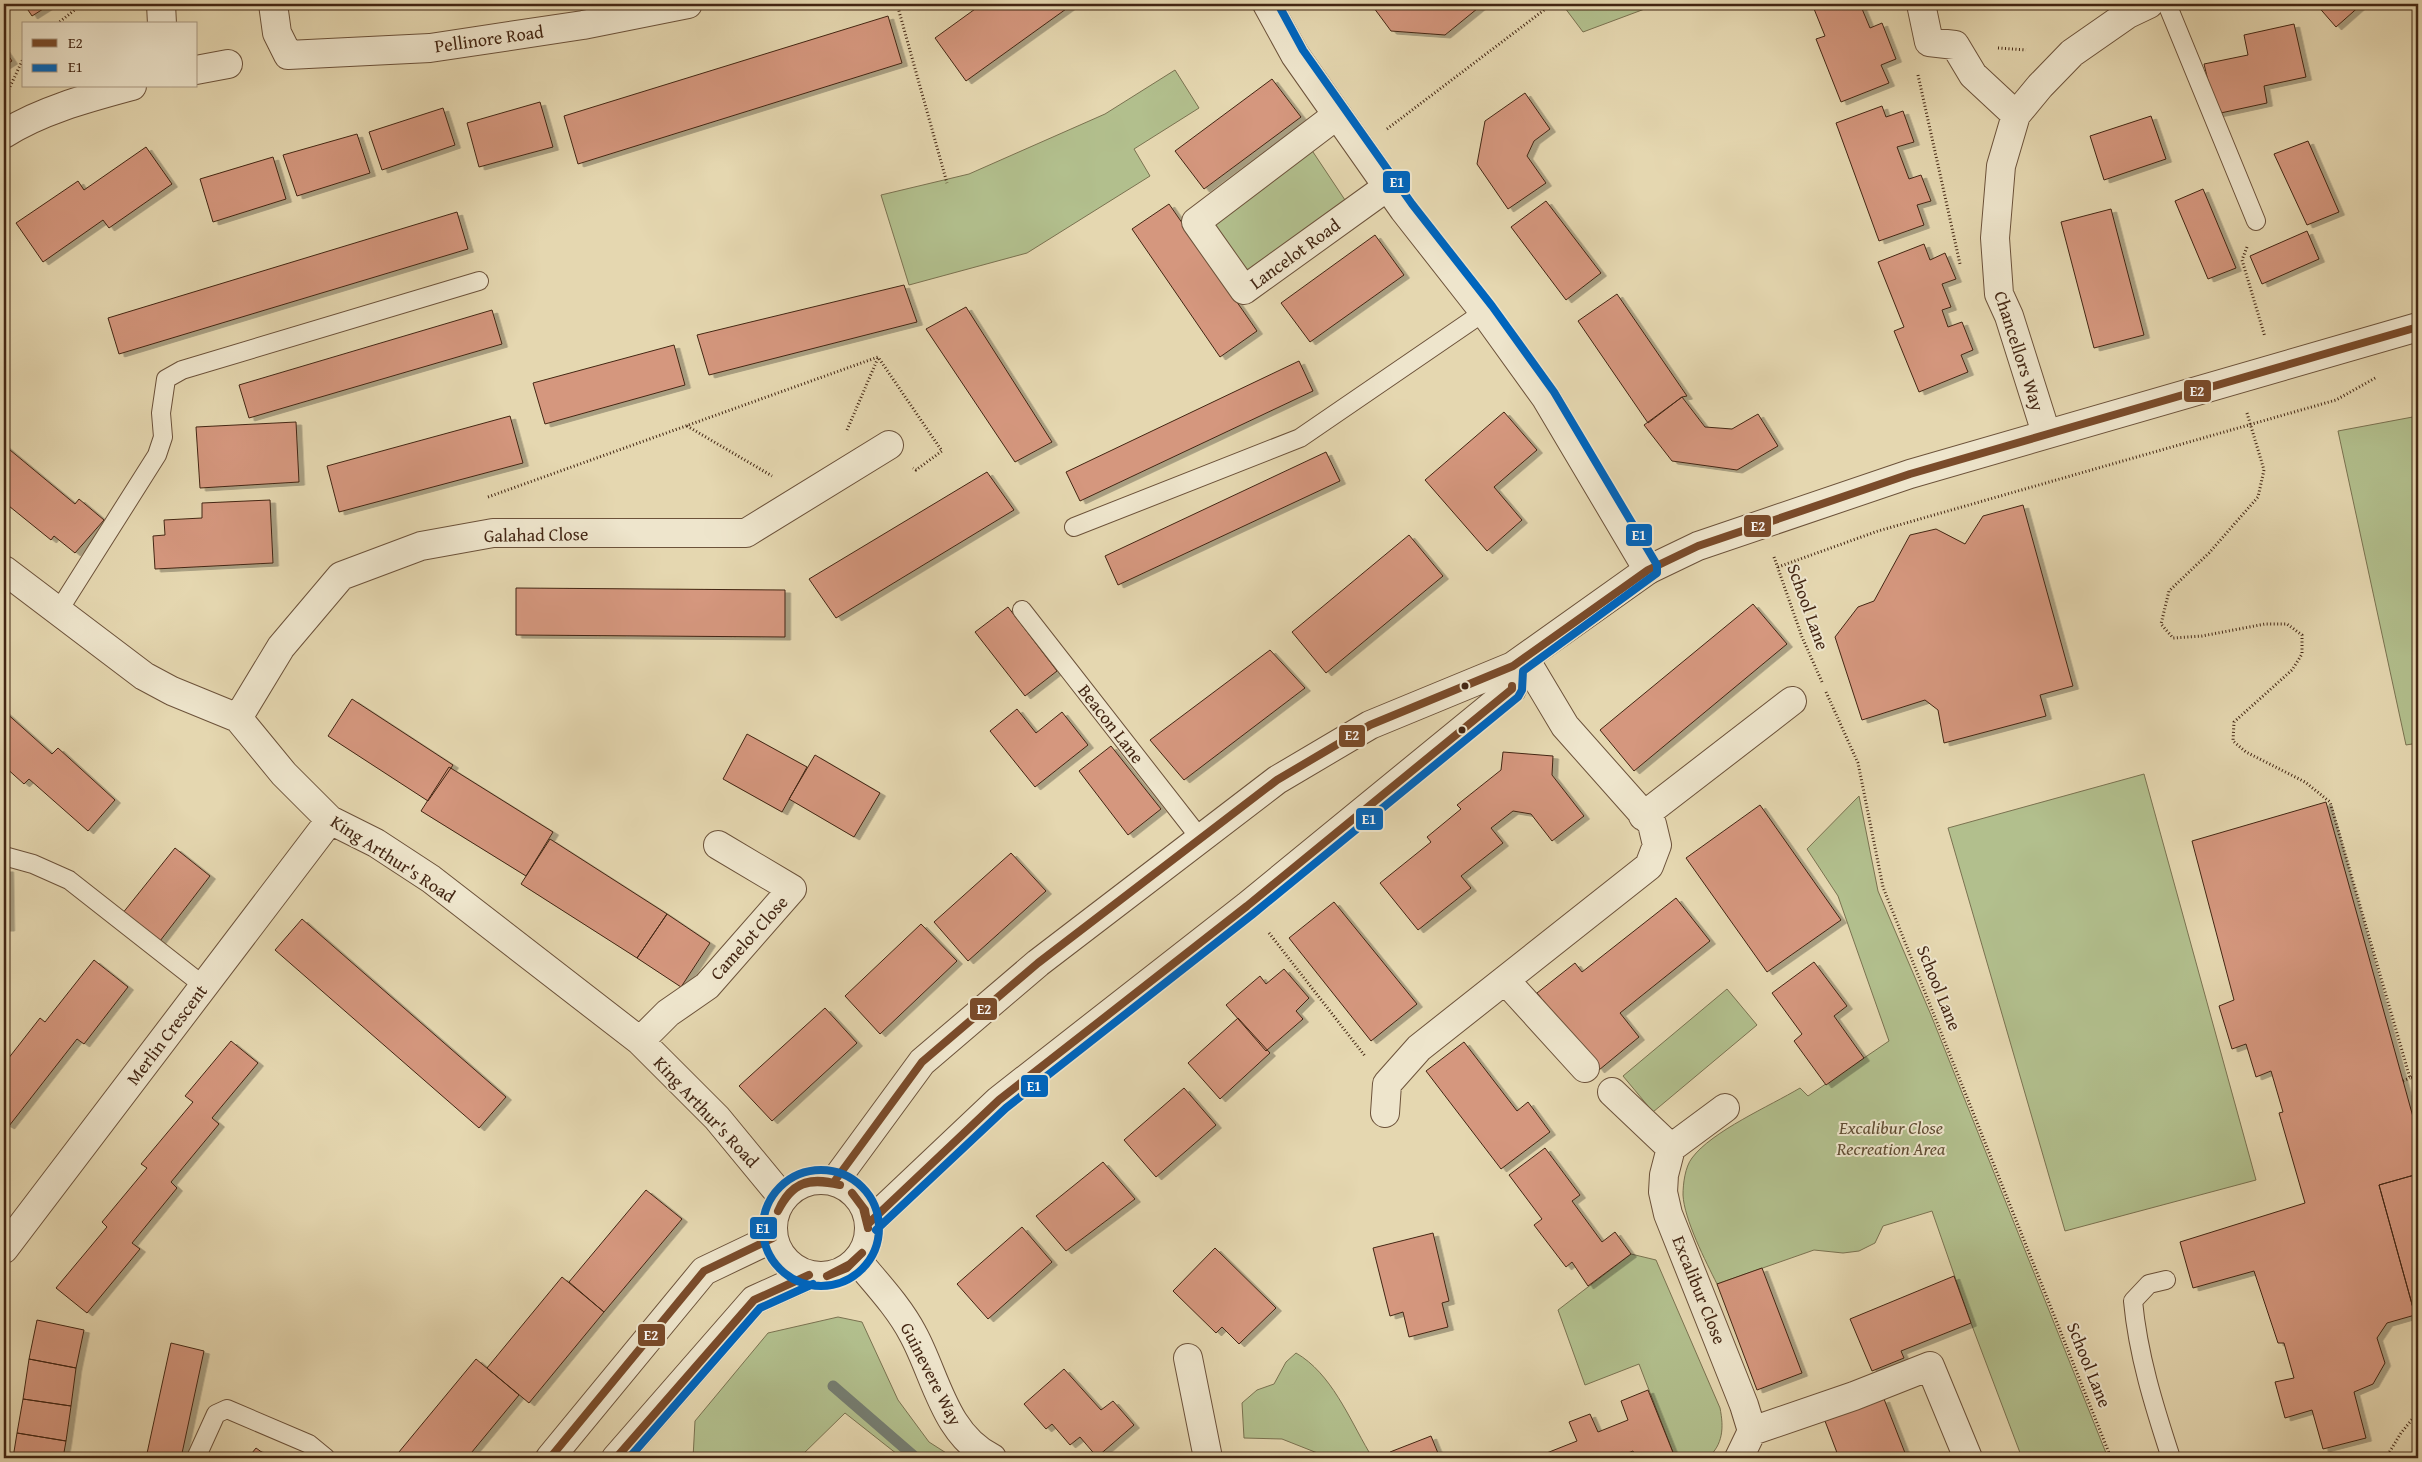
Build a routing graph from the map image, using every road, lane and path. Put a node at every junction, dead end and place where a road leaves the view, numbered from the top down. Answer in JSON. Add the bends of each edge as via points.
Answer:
{"nodes":[{"id":1,"x":82,"y":4,"type":"edge"},
{"id":2,"x":160,"y":4,"type":"edge"},
{"id":3,"x":273,"y":4,"type":"edge"},
{"id":4,"x":688,"y":4,"type":"edge"},
{"id":5,"x":896,"y":4,"type":"edge"},
{"id":6,"x":1267,"y":4,"type":"edge"},
{"id":7,"x":1552,"y":4,"type":"edge"},
{"id":8,"x":1921,"y":4,"type":"edge"},
{"id":9,"x":2149,"y":4,"type":"edge"},
{"id":10,"x":2167,"y":4,"type":"edge"},
{"id":11,"x":60,"y":22,"type":"edge"},
{"id":12,"x":162,"y":22,"type":"edge"},
{"id":13,"x":1941,"y":44,"type":"junction"},
{"id":14,"x":2072,"y":53,"type":"junction"},
{"id":15,"x":22,"y":61,"type":"edge"},
{"id":16,"x":228,"y":64,"type":"dead end"},
{"id":17,"x":198,"y":70,"type":"edge"},
{"id":18,"x":125,"y":88,"type":"edge"},
{"id":19,"x":5,"y":96,"type":"dead end"},
{"id":20,"x":1337,"y":115,"type":"junction"},
{"id":21,"x":2016,"y":115,"type":"junction"},
{"id":22,"x":4,"y":134,"type":"edge"},
{"id":23,"x":1361,"y":149,"type":"junction"},
{"id":24,"x":947,"y":182,"type":"dead end"},
{"id":25,"x":1387,"y":187,"type":"junction"},
{"id":26,"x":2256,"y":221,"type":"joint"},
{"id":27,"x":1960,"y":267,"type":"dead end"},
{"id":28,"x":479,"y":281,"type":"dead end"},
{"id":29,"x":1484,"y":312,"type":"junction"},
{"id":30,"x":2260,"y":324,"type":"dead end"},
{"id":31,"x":2418,"y":327,"type":"edge"},
{"id":32,"x":878,"y":357,"type":"junction"},
{"id":33,"x":2384,"y":374,"type":"dead end"},
{"id":34,"x":2237,"y":380,"type":"junction"},
{"id":35,"x":2250,"y":424,"type":"junction"},
{"id":36,"x":686,"y":426,"type":"junction"},
{"id":37,"x":2046,"y":433,"type":"junction"},
{"id":38,"x":889,"y":445,"type":"joint"},
{"id":39,"x":834,"y":479,"type":"junction"},
{"id":40,"x":806,"y":496,"type":"junction"},
{"id":41,"x":480,"y":500,"type":"dead end"},
{"id":42,"x":1758,"y":524,"type":"junction"},
{"id":43,"x":1074,"y":528,"type":"dead end"},
{"id":44,"x":1778,"y":567,"type":"junction"},
{"id":45,"x":4,"y":570,"type":"edge"},
{"id":46,"x":1648,"y":570,"type":"junction"},
{"id":47,"x":59,"y":610,"type":"junction"},
{"id":48,"x":1022,"y":610,"type":"dead end"},
{"id":49,"x":1519,"y":662,"type":"junction"},
{"id":50,"x":1792,"y":701,"type":"dead end"},
{"id":51,"x":238,"y":718,"type":"junction"},
{"id":52,"x":1643,"y":816,"type":"junction"},
{"id":53,"x":330,"y":820,"type":"junction"},
{"id":54,"x":1200,"y":838,"type":"junction"},
{"id":55,"x":718,"y":845,"type":"dead end"},
{"id":56,"x":4,"y":856,"type":"edge"},
{"id":57,"x":1247,"y":906,"type":"junction"},
{"id":58,"x":1506,"y":981,"type":"junction"},
{"id":59,"x":204,"y":986,"type":"junction"},
{"id":60,"x":640,"y":1041,"type":"junction"},
{"id":61,"x":1585,"y":1068,"type":"dead end"},
{"id":62,"x":2418,"y":1076,"type":"edge"},
{"id":63,"x":2410,"y":1078,"type":"junction"},
{"id":64,"x":2404,"y":1081,"type":"dead end"},
{"id":65,"x":1387,"y":1084,"type":"junction"},
{"id":66,"x":1612,"y":1092,"type":"dead end"},
{"id":67,"x":1725,"y":1108,"type":"dead end"},
{"id":68,"x":1385,"y":1114,"type":"dead end"},
{"id":69,"x":1671,"y":1148,"type":"junction"},
{"id":70,"x":834,"y":1182,"type":"junction"},
{"id":71,"x":783,"y":1198,"type":"junction"},
{"id":72,"x":869,"y":1223,"type":"junction"},
{"id":73,"x":773,"y":1238,"type":"junction"},
{"id":74,"x":4,"y":1249,"type":"edge"},
{"id":75,"x":857,"y":1260,"type":"junction"},
{"id":76,"x":809,"y":1275,"type":"junction"},
{"id":77,"x":2166,"y":1280,"type":"dead end"},
{"id":78,"x":1188,"y":1358,"type":"dead end"},
{"id":79,"x":2418,"y":1412,"type":"edge"},
{"id":80,"x":1752,"y":1430,"type":"junction"},
{"id":81,"x":553,"y":1457,"type":"edge"},
{"id":82,"x":196,"y":1458,"type":"edge"},
{"id":83,"x":326,"y":1458,"type":"edge"},
{"id":84,"x":616,"y":1458,"type":"edge"},
{"id":85,"x":992,"y":1458,"type":"edge"},
{"id":86,"x":1208,"y":1458,"type":"edge"},
{"id":87,"x":1739,"y":1458,"type":"edge"},
{"id":88,"x":1968,"y":1458,"type":"edge"},
{"id":89,"x":2111,"y":1458,"type":"edge"},
{"id":90,"x":2171,"y":1458,"type":"edge"},
{"id":91,"x":2386,"y":1458,"type":"edge"}],
"edges":[{"from":1,"to":11,"type":"path"},
{"from":2,"to":12,"type":"street"},
{"from":3,"to":4,"type":"street","name":"Pellinore Road","via":[[278,33],[288,55],[430,48],[583,25]]},
{"from":5,"to":24,"type":"path"},
{"from":6,"to":20,"type":"street","via":[[1295,54]]},
{"from":7,"to":23,"type":"path"},
{"from":8,"to":13,"type":"street"},
{"from":9,"to":14,"type":"street","name":"Chancellors Way","via":[[2128,14]]},
{"from":10,"to":26,"type":"lane"},
{"from":13,"to":14,"type":"path"},
{"from":13,"to":21,"type":"street"},
{"from":13,"to":27,"type":"path","via":[[1917,68]]},
{"from":14,"to":21,"type":"street","name":"Chancellors Way"},
{"from":15,"to":19,"type":"path"},
{"from":16,"to":17,"type":"street"},
{"from":18,"to":22,"type":"street","via":[[23,122]]},
{"from":20,"to":23,"type":"street"},
{"from":20,"to":25,"type":"street","name":"Lancelot Road","via":[[1196,222],[1244,290]]},
{"from":21,"to":37,"type":"street","name":"Chancellors Way","via":[[2002,166],[1998,196],[1995,238],[1999,294]]},
{"from":23,"to":25,"type":"street"},
{"from":25,"to":29,"type":"street"},
{"from":26,"to":30,"type":"path","via":[[2242,260]]},
{"from":28,"to":47,"type":"lane","via":[[182,370],[166,379],[161,413],[163,437],[158,455]]},
{"from":29,"to":43,"type":"lane","via":[[1300,438]]},
{"from":29,"to":46,"type":"street","via":[[1546,398]]},
{"from":31,"to":34,"type":"street"},
{"from":32,"to":36,"type":"path"},
{"from":32,"to":38,"type":"path","via":[[942,451],[916,470]]},
{"from":32,"to":39,"type":"path","via":[[850,420]]},
{"from":33,"to":35,"type":"path","via":[[2336,400]]},
{"from":34,"to":35,"type":"path"},
{"from":34,"to":37,"type":"street"},
{"from":35,"to":44,"type":"path","via":[[1878,531]]},
{"from":35,"to":63,"type":"path","via":[[2264,470],[2258,497],[2209,553],[2169,590],[2161,624],[2173,638],[2265,624],[2287,624],[2302,635],[2302,654],[2292,670],[2234,722],[2233,741],[2246,752],[2305,782],[2330,802]]},
{"from":36,"to":40,"type":"path"},
{"from":36,"to":41,"type":"path"},
{"from":37,"to":42,"type":"street"},
{"from":38,"to":39,"type":"street","name":"Galahad Close"},
{"from":39,"to":40,"type":"street","name":"Galahad Close"},
{"from":40,"to":51,"type":"street","name":"Galahad Close","via":[[746,533],[493,533],[421,546],[341,576],[281,647]]},
{"from":42,"to":44,"type":"path","name":"School Lane"},
{"from":42,"to":46,"type":"street","via":[[1698,546]]},
{"from":44,"to":89,"type":"path","name":"School Lane","via":[[1802,637],[1858,763],[1883,887]]},
{"from":45,"to":47,"type":"street","name":"King Arthur's Road"},
{"from":46,"to":49,"type":"street"},
{"from":47,"to":51,"type":"street","name":"King Arthur's Road","via":[[144,676]]},
{"from":48,"to":54,"type":"lane","name":"Beacon Lane"},
{"from":49,"to":52,"type":"street","via":[[1565,726]]},
{"from":49,"to":54,"type":"street","via":[[1370,725],[1277,780]]},
{"from":49,"to":57,"type":"street","via":[[1512,689]]},
{"from":50,"to":52,"type":"street"},
{"from":51,"to":53,"type":"street","name":"King Arthur's Road","via":[[295,786]]},
{"from":52,"to":58,"type":"street","via":[[1652,824],[1657,845],[1649,866]]},
{"from":53,"to":59,"type":"street","name":"Merlin Crescent"},
{"from":53,"to":60,"type":"street","name":"King Arthur's Road","via":[[376,843],[431,879]]},
{"from":54,"to":70,"type":"street","via":[[1038,963],[922,1062]]},
{"from":55,"to":60,"type":"street","name":"Camelot Close","via":[[792,889],[707,986],[668,1014]]},
{"from":56,"to":59,"type":"lane","via":[[33,864],[69,880]]},
{"from":57,"to":65,"type":"path"},
{"from":57,"to":72,"type":"street","via":[[999,1100]]},
{"from":58,"to":61,"type":"street"},
{"from":58,"to":65,"type":"street","via":[[1419,1048]]},
{"from":59,"to":74,"type":"street","name":"Merlin Crescent"},
{"from":60,"to":71,"type":"street","name":"King Arthur's Road","via":[[716,1118]]},
{"from":62,"to":63,"type":"path"},
{"from":63,"to":64,"type":"path"},
{"from":65,"to":68,"type":"street"},
{"from":66,"to":69,"type":"street"},
{"from":67,"to":69,"type":"street"},
{"from":69,"to":80,"type":"street","name":"Excalibur Close","via":[[1663,1192],[1668,1214]]},
{"from":70,"to":71,"type":"street","via":[[806,1182]]},
{"from":70,"to":72,"type":"street","via":[[858,1197]]},
{"from":71,"to":73,"type":"street","via":[[776,1210]]},
{"from":72,"to":75,"type":"street","via":[[868,1236]]},
{"from":73,"to":76,"type":"street","via":[[786,1262]]},
{"from":73,"to":81,"type":"street","via":[[704,1271]]},
{"from":75,"to":76,"type":"street","via":[[835,1274]]},
{"from":75,"to":85,"type":"street","name":"Guinevere Way","via":[[913,1333],[932,1381],[964,1437]]},
{"from":76,"to":84,"type":"street","via":[[754,1300]]},
{"from":77,"to":90,"type":"lane","via":[[2149,1284],[2133,1301],[2136,1334],[2147,1383]]},
{"from":78,"to":86,"type":"street"},
{"from":79,"to":91,"type":"path"},
{"from":80,"to":87,"type":"street"},
{"from":80,"to":88,"type":"street","via":[[1854,1396],[1930,1366]]},
{"from":82,"to":83,"type":"lane","via":[[216,1414],[227,1409],[309,1444]]}]}
